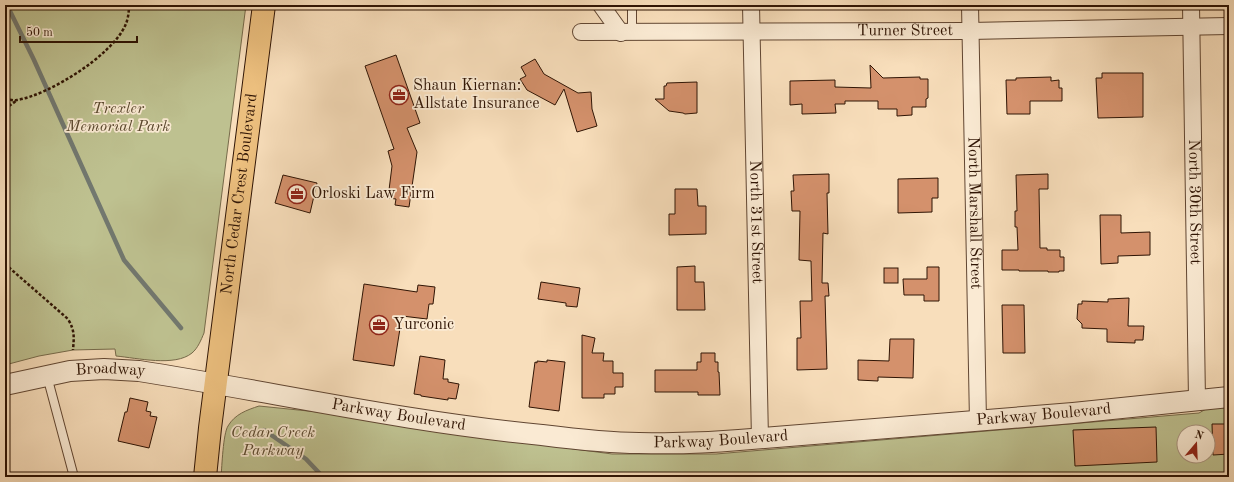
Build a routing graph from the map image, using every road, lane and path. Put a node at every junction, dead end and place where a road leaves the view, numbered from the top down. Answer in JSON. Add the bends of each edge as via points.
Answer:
{"nodes":[{"id":1,"x":129,"y":5,"type":"edge"},
{"id":2,"x":264,"y":5,"type":"edge"},
{"id":3,"x":601,"y":5,"type":"edge"},
{"id":4,"x":632,"y":5,"type":"edge"},
{"id":5,"x":751,"y":5,"type":"edge"},
{"id":6,"x":970,"y":5,"type":"edge"},
{"id":7,"x":1191,"y":5,"type":"edge"},
{"id":8,"x":1229,"y":26,"type":"edge"},
{"id":9,"x":1191,"y":27,"type":"junction"},
{"id":10,"x":970,"y":31,"type":"junction"},
{"id":11,"x":581,"y":32,"type":"dead end"},
{"id":12,"x":751,"y":32,"type":"junction"},
{"id":13,"x":627,"y":33,"type":"junction"},
{"id":14,"x":5,"y":99,"type":"edge"},
{"id":15,"x":16,"y":100,"type":"junction"},
{"id":16,"x":5,"y":109,"type":"edge"},
{"id":17,"x":5,"y":264,"type":"edge"},
{"id":18,"x":73,"y":350,"type":"dead end"},
{"id":19,"x":47,"y":375,"type":"junction"},
{"id":20,"x":216,"y":384,"type":"junction"},
{"id":21,"x":5,"y":385,"type":"edge"},
{"id":22,"x":1229,"y":397,"type":"edge"},
{"id":23,"x":1197,"y":400,"type":"junction"},
{"id":24,"x":978,"y":421,"type":"junction"},
{"id":25,"x":760,"y":439,"type":"junction"},
{"id":26,"x":74,"y":477,"type":"edge"},
{"id":27,"x":205,"y":477,"type":"edge"}],
"edges":[{"from":1,"to":15,"type":"path","via":[[125,27],[114,43],[96,59],[60,84],[37,95]]},
{"from":2,"to":20,"type":"main road","name":"North Cedar Crest Boulevard"},
{"from":3,"to":13,"type":"street"},
{"from":4,"to":13,"type":"lane"},
{"from":5,"to":12,"type":"street","name":"North 31st Street"},
{"from":6,"to":10,"type":"street","name":"North Marshall Street"},
{"from":7,"to":9,"type":"street","name":"North 30th Street"},
{"from":8,"to":9,"type":"street","name":"Turner Street"},
{"from":9,"to":10,"type":"street","name":"Turner Street"},
{"from":9,"to":23,"type":"street","name":"North 30th Street"},
{"from":10,"to":12,"type":"street","name":"Turner Street"},
{"from":10,"to":24,"type":"street","name":"North Marshall Street"},
{"from":11,"to":13,"type":"street","name":"Turner Street"},
{"from":12,"to":13,"type":"street","name":"Turner Street"},
{"from":12,"to":25,"type":"street","name":"North 31st Street"},
{"from":14,"to":15,"type":"path"},
{"from":15,"to":16,"type":"path"},
{"from":17,"to":18,"type":"path","via":[[68,319],[73,327]]},
{"from":19,"to":20,"type":"street","name":"Broadway","via":[[70,371],[138,371]]},
{"from":19,"to":21,"type":"street","name":"Broadway"},
{"from":19,"to":26,"type":"lane"},
{"from":20,"to":25,"type":"street","name":"Parkway Boulevard","via":[[430,422],[594,441],[699,443]]},
{"from":20,"to":27,"type":"main road","name":"North Cedar Crest Boulevard"},
{"from":22,"to":23,"type":"street","name":"Parkway Boulevard"},
{"from":23,"to":24,"type":"street","name":"Parkway Boulevard"},
{"from":24,"to":25,"type":"street","name":"Parkway Boulevard"}]}
